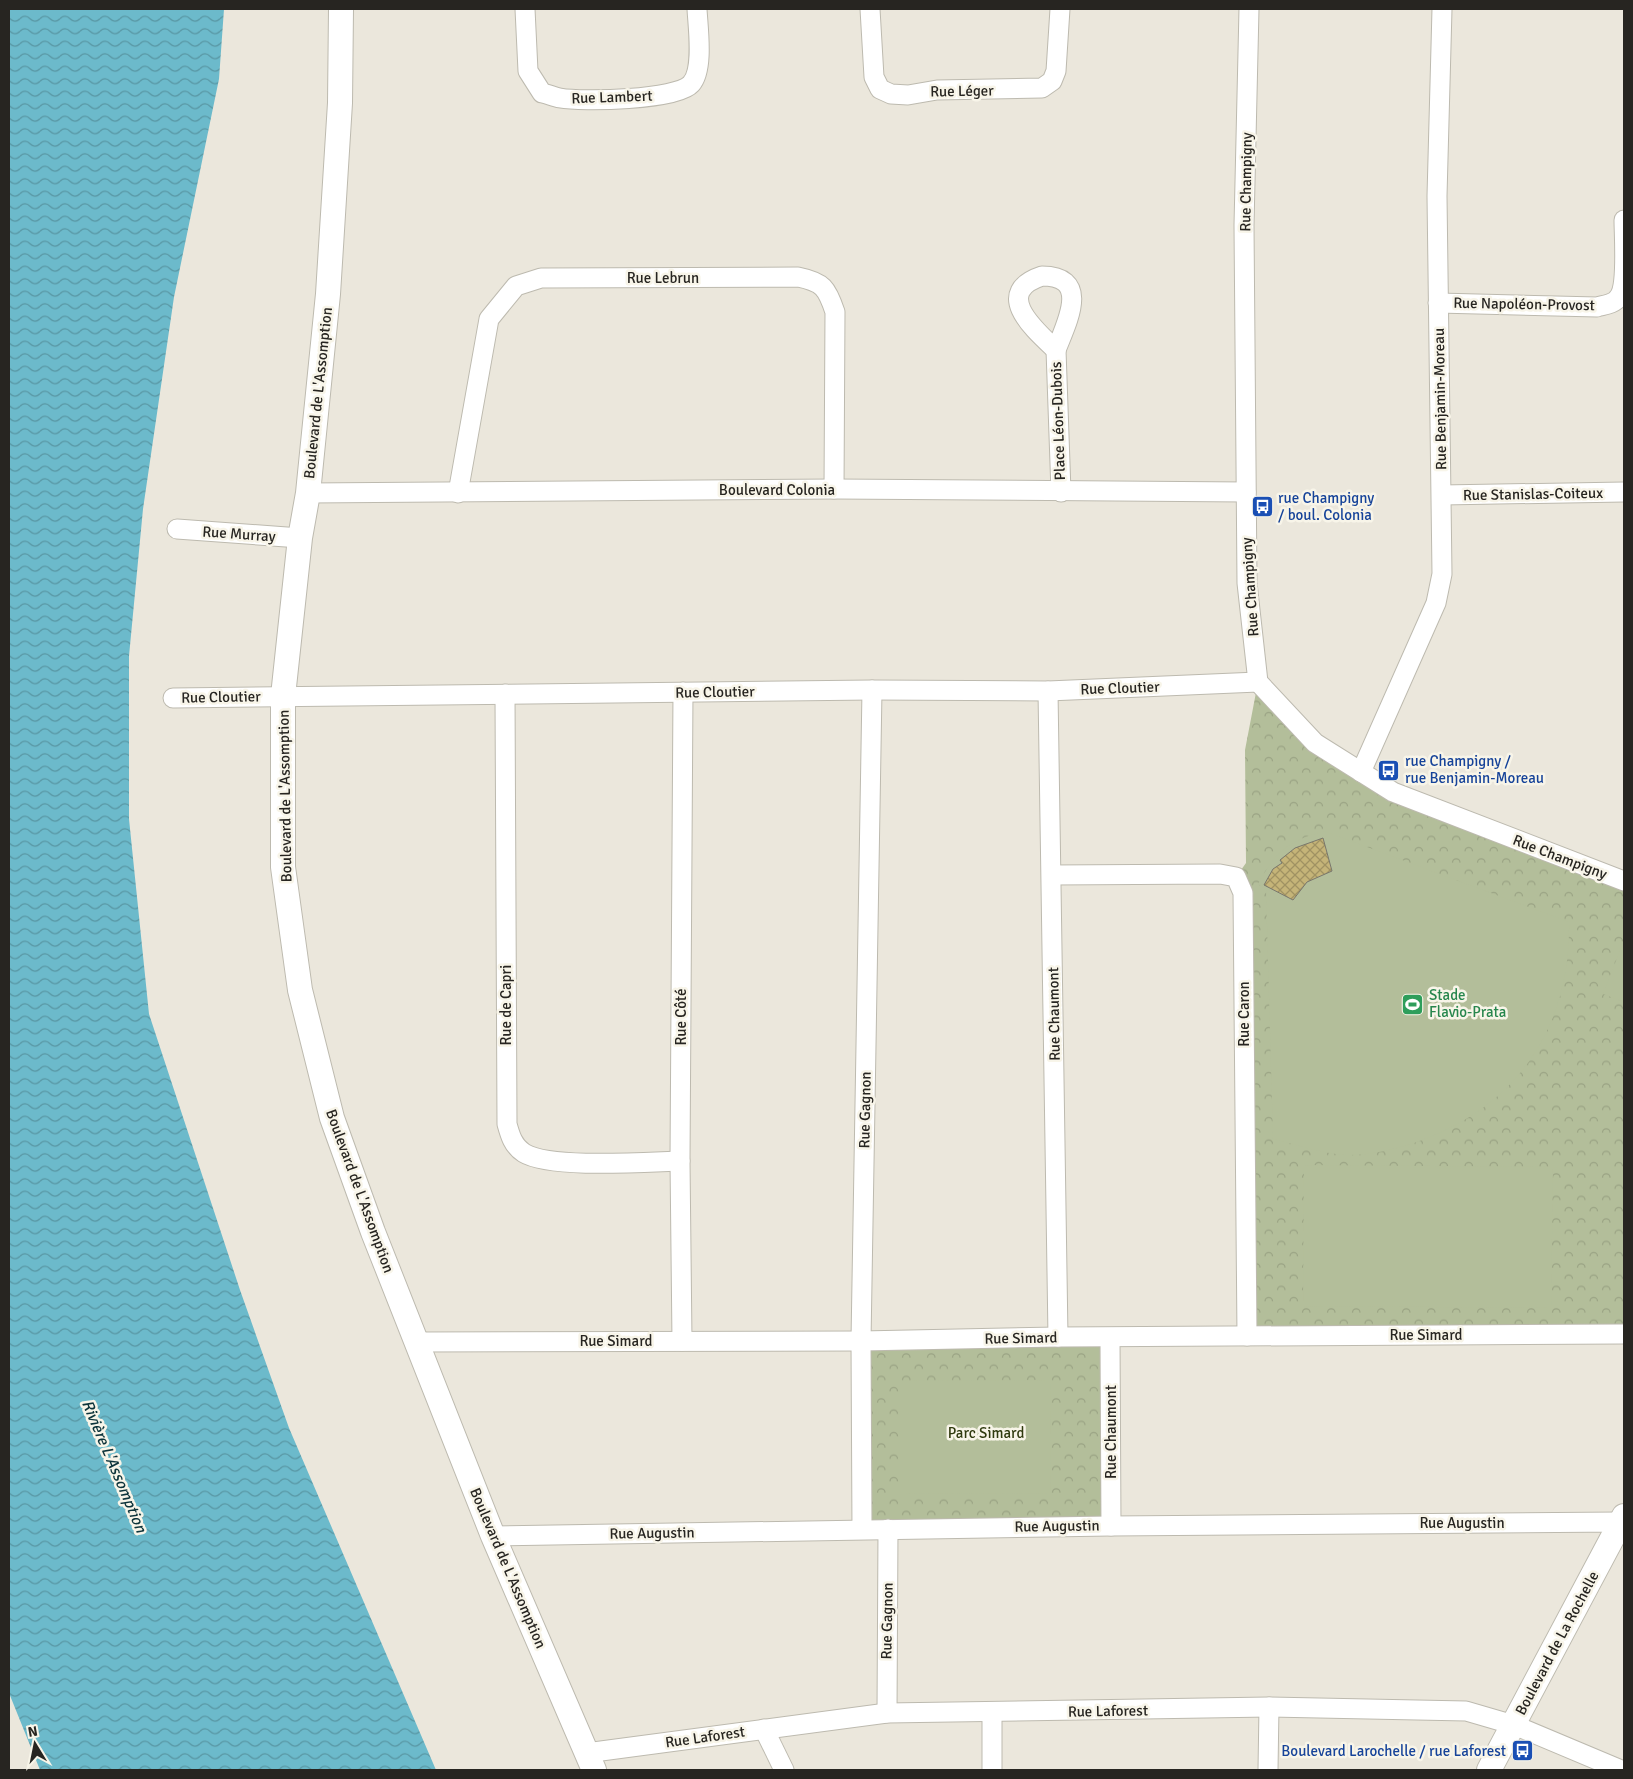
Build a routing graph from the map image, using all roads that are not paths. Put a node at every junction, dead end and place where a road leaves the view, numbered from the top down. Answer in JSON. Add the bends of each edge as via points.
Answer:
{"nodes":[{"id":1,"x":342,"y":9,"type":"edge"},
{"id":2,"x":525,"y":9,"type":"edge"},
{"id":3,"x":697,"y":9,"type":"edge"},
{"id":4,"x":870,"y":9,"type":"edge"},
{"id":5,"x":1060,"y":9,"type":"edge"},
{"id":6,"x":1249,"y":9,"type":"edge"},
{"id":7,"x":1442,"y":9,"type":"edge"},
{"id":8,"x":1624,"y":220,"type":"edge"},
{"id":9,"x":1438,"y":303,"type":"junction"},
{"id":10,"x":1056,"y":350,"type":"dead end"},
{"id":11,"x":834,"y":489,"type":"junction"},
{"id":12,"x":1061,"y":492,"type":"junction"},
{"id":13,"x":1246,"y":492,"type":"junction"},
{"id":14,"x":1624,"y":492,"type":"edge"},
{"id":15,"x":308,"y":493,"type":"junction"},
{"id":16,"x":458,"y":493,"type":"junction"},
{"id":17,"x":1442,"y":495,"type":"junction"},
{"id":18,"x":177,"y":529,"type":"dead end"},
{"id":19,"x":300,"y":538,"type":"junction"},
{"id":20,"x":1258,"y":682,"type":"junction"},
{"id":21,"x":872,"y":690,"type":"junction"},
{"id":22,"x":1048,"y":690,"type":"junction"},
{"id":23,"x":683,"y":692,"type":"junction"},
{"id":24,"x":505,"y":694,"type":"junction"},
{"id":25,"x":283,"y":696,"type":"junction"},
{"id":26,"x":173,"y":698,"type":"dead end"},
{"id":27,"x":1361,"y":772,"type":"junction"},
{"id":28,"x":1052,"y":875,"type":"junction"},
{"id":29,"x":1624,"y":881,"type":"edge"},
{"id":30,"x":680,"y":1161,"type":"junction"},
{"id":31,"x":1624,"y":1334,"type":"edge"},
{"id":32,"x":1246,"y":1336,"type":"junction"},
{"id":33,"x":1058,"y":1337,"type":"junction"},
{"id":34,"x":1110,"y":1338,"type":"junction"},
{"id":35,"x":682,"y":1341,"type":"junction"},
{"id":36,"x":418,"y":1342,"type":"junction"},
{"id":37,"x":861,"y":1342,"type":"junction"},
{"id":38,"x":1623,"y":1522,"type":"edge"},
{"id":39,"x":1111,"y":1526,"type":"junction"},
{"id":40,"x":862,"y":1529,"type":"junction"},
{"id":41,"x":888,"y":1529,"type":"junction"},
{"id":42,"x":493,"y":1536,"type":"junction"},
{"id":43,"x":1269,"y":1707,"type":"junction"},
{"id":44,"x":886,"y":1713,"type":"junction"},
{"id":45,"x":992,"y":1713,"type":"junction"},
{"id":46,"x":1514,"y":1725,"type":"junction"},
{"id":47,"x":764,"y":1729,"type":"junction"},
{"id":48,"x":590,"y":1762,"type":"edge"},
{"id":49,"x":784,"y":1770,"type":"edge"},
{"id":50,"x":992,"y":1770,"type":"edge"},
{"id":51,"x":1268,"y":1770,"type":"edge"},
{"id":52,"x":1489,"y":1770,"type":"edge"},
{"id":53,"x":1621,"y":1770,"type":"edge"}],
"edges":[{"from":1,"to":15,"type":"street","name":"Boulevard de L'Assomption","via":[[340,103],[328,294]]},
{"from":2,"to":3,"type":"street","name":"Rue Lambert","via":[[528,71],[542,93],[561,98],[646,98],[683,90],[692,83],[699,67]]},
{"from":4,"to":5,"type":"street","name":"Rue Léger","via":[[874,77],[880,89],[891,94],[908,95],[937,90],[1042,88],[1052,81],[1056,71]]},
{"from":6,"to":13,"type":"street","name":"Rue Champigny","via":[[1244,225]]},
{"from":7,"to":9,"type":"street","name":"Rue Benjamin-Moreau"},
{"from":8,"to":9,"type":"street","name":"Rue Napoléon-Provost","via":[[1623,286],[1618,298],[1608,304],[1597,307]]},
{"from":9,"to":17,"type":"street","name":"Rue Benjamin-Moreau"},
{"from":10,"to":12,"type":"street","name":"Place Léon-Dubois"},
{"from":11,"to":12,"type":"street","name":"Boulevard Colonia"},
{"from":11,"to":16,"type":"street","name":"Boulevard Colonia"},
{"from":11,"to":16,"type":"street","name":"Rue Lebrun","via":[[835,312],[828,292],[816,281],[798,278],[541,278],[516,286],[489,319]]},
{"from":12,"to":13,"type":"street","name":"Boulevard Colonia"},
{"from":13,"to":20,"type":"street","name":"Rue Champigny","via":[[1247,583]]},
{"from":14,"to":17,"type":"street","name":"Rue Stanislas-Coiteux"},
{"from":15,"to":16,"type":"street","name":"Boulevard Colonia"},
{"from":15,"to":19,"type":"street","name":"Boulevard de L'Assomption"},
{"from":17,"to":27,"type":"street","name":"Rue Benjamin-Moreau","via":[[1442,574],[1436,603]]},
{"from":18,"to":19,"type":"street","name":"Rue Murray"},
{"from":19,"to":25,"type":"street","name":"Boulevard de L'Assomption"},
{"from":20,"to":22,"type":"street","name":"Rue Cloutier"},
{"from":20,"to":27,"type":"street","name":"Rue Champigny","via":[[1316,743]]},
{"from":21,"to":22,"type":"street","name":"Rue Cloutier"},
{"from":21,"to":23,"type":"street","name":"Rue Cloutier"},
{"from":21,"to":37,"type":"street","name":"Rue Gagnon"},
{"from":22,"to":28,"type":"street","name":"Rue Chaumont"},
{"from":23,"to":24,"type":"street","name":"Rue Cloutier"},
{"from":23,"to":30,"type":"street","name":"Rue Côté"},
{"from":24,"to":25,"type":"street","name":"Rue Cloutier"},
{"from":24,"to":30,"type":"street","name":"Rue de Capri","via":[[507,1124],[513,1142],[523,1153],[547,1162]]},
{"from":25,"to":26,"type":"street","name":"Rue Cloutier"},
{"from":25,"to":36,"type":"street","name":"Boulevard de L'Assomption","via":[[283,867],[300,990],[332,1118],[373,1232]]},
{"from":27,"to":29,"type":"street","name":"Rue Champigny","via":[[1393,792]]},
{"from":28,"to":32,"type":"street","name":"Rue Caron","via":[[1220,874],[1236,877],[1240,885],[1243,893]]},
{"from":28,"to":33,"type":"street","name":"Rue Chaumont"},
{"from":30,"to":35,"type":"street","name":"Rue Côté"},
{"from":31,"to":32,"type":"street","name":"Rue Simard"},
{"from":32,"to":34,"type":"street","name":"Rue Simard"},
{"from":33,"to":34,"type":"street","name":"Rue Simard"},
{"from":33,"to":37,"type":"street","name":"Rue Simard"},
{"from":34,"to":39,"type":"street","name":"Rue Chaumont"},
{"from":35,"to":36,"type":"street","name":"Rue Simard"},
{"from":35,"to":37,"type":"street","name":"Rue Simard"},
{"from":36,"to":42,"type":"street","name":"Boulevard de L'Assomption"},
{"from":37,"to":40,"type":"street","name":"Rue Gagnon"},
{"from":38,"to":39,"type":"street","name":"Rue Augustin"},
{"from":38,"to":46,"type":"street","name":"Boulevard de La Rochelle"},
{"from":39,"to":41,"type":"street","name":"Rue Augustin"},
{"from":40,"to":41,"type":"street","name":"Rue Augustin"},
{"from":40,"to":42,"type":"street","name":"Rue Augustin"},
{"from":41,"to":44,"type":"street","name":"Rue Gagnon"},
{"from":42,"to":48,"type":"street","name":"Boulevard de L'Assomption"},
{"from":43,"to":45,"type":"street","name":"Rue Laforest"},
{"from":43,"to":46,"type":"street","name":"Rue Laforest","via":[[1466,1711]]},
{"from":43,"to":51,"type":"street"},
{"from":44,"to":45,"type":"street","name":"Rue Laforest"},
{"from":44,"to":47,"type":"street","name":"Rue Laforest"},
{"from":45,"to":50,"type":"street"},
{"from":46,"to":52,"type":"street","name":"Boulevard de La Rochelle"},
{"from":46,"to":53,"type":"street","name":"Rue Laforest"},
{"from":47,"to":48,"type":"street","name":"Rue Laforest"},
{"from":47,"to":49,"type":"street"}]}
